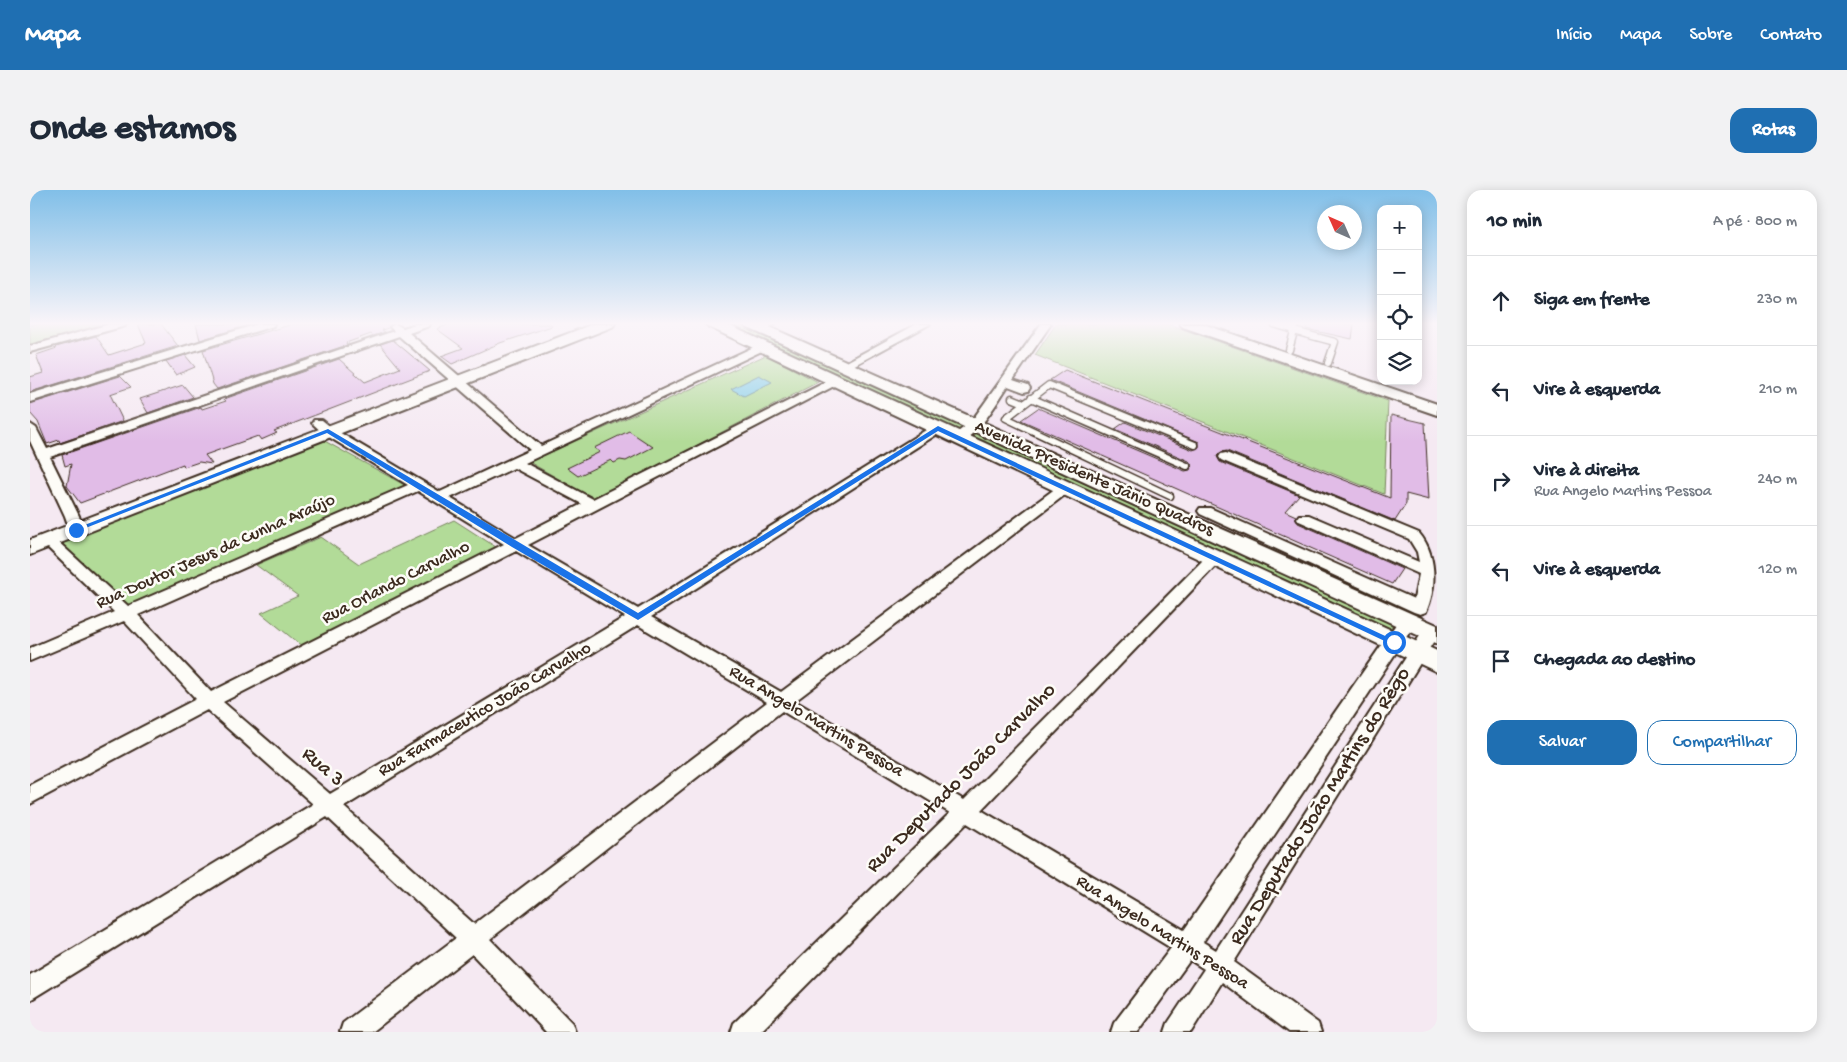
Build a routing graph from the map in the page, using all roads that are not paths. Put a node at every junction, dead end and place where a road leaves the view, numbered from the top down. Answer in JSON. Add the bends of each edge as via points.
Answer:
{"nodes":[{"id":1,"x":142,"y":363,"type":"edge"},
{"id":2,"x":298,"y":363,"type":"edge"},
{"id":3,"x":436,"y":363,"type":"edge"},
{"id":4,"x":489,"y":363,"type":"edge"},
{"id":5,"x":495,"y":363,"type":"edge"},
{"id":6,"x":701,"y":363,"type":"edge"},
{"id":7,"x":820,"y":363,"type":"edge"},
{"id":8,"x":858,"y":363,"type":"edge"},
{"id":9,"x":1018,"y":363,"type":"edge"},
{"id":10,"x":1314,"y":363,"type":"edge"},
{"id":11,"x":1328,"y":363,"type":"edge"},
{"id":12,"x":840,"y":374,"type":"junction"},
{"id":13,"x":453,"y":378,"type":"junction"},
{"id":14,"x":1005,"y":381,"type":"junction"},
{"id":15,"x":1387,"y":386,"type":"edge"},
{"id":16,"x":1024,"y":388,"type":"joint"},
{"id":17,"x":998,"y":392,"type":"junction"},
{"id":18,"x":1039,"y":393,"type":"junction"},
{"id":19,"x":30,"y":398,"type":"edge"},
{"id":20,"x":1012,"y":398,"type":"joint"},
{"id":21,"x":1031,"y":398,"type":"junction"},
{"id":22,"x":1024,"y":403,"type":"junction"},
{"id":23,"x":1431,"y":404,"type":"edge"},
{"id":24,"x":1437,"y":416,"type":"edge"},
{"id":25,"x":323,"y":427,"type":"junction"},
{"id":26,"x":30,"y":428,"type":"edge"},
{"id":27,"x":938,"y":428,"type":"junction"},
{"id":28,"x":967,"y":432,"type":"junction"},
{"id":29,"x":1194,"y":445,"type":"dead end"},
{"id":30,"x":539,"y":451,"type":"junction"},
{"id":31,"x":42,"y":455,"type":"junction"},
{"id":32,"x":1226,"y":457,"type":"dead end"},
{"id":33,"x":513,"y":462,"type":"junction"},
{"id":34,"x":1187,"y":466,"type":"dead end"},
{"id":35,"x":418,"y":486,"type":"junction"},
{"id":36,"x":1065,"y":488,"type":"junction"},
{"id":37,"x":1170,"y":496,"type":"dead end"},
{"id":38,"x":439,"y":498,"type":"junction"},
{"id":39,"x":594,"y":505,"type":"junction"},
{"id":40,"x":1205,"y":511,"type":"dead end"},
{"id":41,"x":1304,"y":518,"type":"dead end"},
{"id":42,"x":74,"y":523,"type":"junction"},
{"id":43,"x":30,"y":532,"type":"edge"},
{"id":44,"x":49,"y":540,"type":"junction"},
{"id":45,"x":515,"y":545,"type":"junction"},
{"id":46,"x":30,"y":548,"type":"edge"},
{"id":47,"x":1214,"y":558,"type":"junction"},
{"id":48,"x":1428,"y":572,"type":"junction"},
{"id":49,"x":126,"y":613,"type":"junction"},
{"id":50,"x":638,"y":617,"type":"junction"},
{"id":51,"x":1423,"y":625,"type":"edge"},
{"id":52,"x":1394,"y":642,"type":"junction"},
{"id":53,"x":1418,"y":653,"type":"junction"},
{"id":54,"x":30,"y":655,"type":"edge"},
{"id":55,"x":1437,"y":662,"type":"edge"},
{"id":56,"x":209,"y":701,"type":"junction"},
{"id":57,"x":781,"y":702,"type":"junction"},
{"id":58,"x":30,"y":796,"type":"edge"},
{"id":59,"x":328,"y":805,"type":"junction"},
{"id":60,"x":966,"y":811,"type":"junction"},
{"id":61,"x":474,"y":939,"type":"junction"},
{"id":62,"x":1187,"y":945,"type":"junction"},
{"id":63,"x":1220,"y":966,"type":"junction"},
{"id":64,"x":30,"y":988,"type":"edge"},
{"id":65,"x":352,"y":1032,"type":"edge"},
{"id":66,"x":563,"y":1032,"type":"edge"},
{"id":67,"x":743,"y":1032,"type":"edge"},
{"id":68,"x":1123,"y":1032,"type":"edge"},
{"id":69,"x":1178,"y":1032,"type":"edge"},
{"id":70,"x":1309,"y":1032,"type":"edge"}],
"edges":[{"from":1,"to":19,"type":"street"},
{"from":2,"to":31,"type":"street"},
{"from":3,"to":13,"type":"street"},
{"from":4,"to":13,"type":"main road"},
{"from":5,"to":13,"type":"main road"},
{"from":6,"to":30,"type":"street"},
{"from":7,"to":12,"type":"main road","name":"Avenida Presidente Jânio Quadros"},
{"from":8,"to":12,"type":"street","name":"Rua Orlando Carvalho"},
{"from":9,"to":14,"type":"street"},
{"from":10,"to":15,"type":"main road"},
{"from":11,"to":15,"type":"main road"},
{"from":12,"to":27,"type":"main road","name":"Avenida Presidente Jânio Quadros"},
{"from":12,"to":28,"type":"main road","name":"Avenida Presidente Jânio Quadros"},
{"from":12,"to":39,"type":"street","name":"Rua Orlando Carvalho"},
{"from":13,"to":25,"type":"main road"},
{"from":13,"to":30,"type":"street"},
{"from":14,"to":16,"type":"street"},
{"from":14,"to":17,"type":"street"},
{"from":15,"to":23,"type":"main road"},
{"from":16,"to":18,"type":"lane"},
{"from":17,"to":20,"type":"street"},
{"from":17,"to":28,"type":"street"},
{"from":18,"to":21,"type":"lane"},
{"from":18,"to":29,"type":"lane","via":[[1049,385]]},
{"from":20,"to":22,"type":"lane"},
{"from":21,"to":22,"type":"lane"},
{"from":21,"to":34,"type":"lane"},
{"from":22,"to":37,"type":"lane","via":[[1006,418]]},
{"from":23,"to":24,"type":"street"},
{"from":25,"to":35,"type":"street","name":"Rua Angelo Martins Pessoa"},
{"from":25,"to":42,"type":"main road"},
{"from":26,"to":31,"type":"street"},
{"from":27,"to":28,"type":"main road","name":"Avenida Presidente Jânio Quadros"},
{"from":27,"to":50,"type":"street","name":"Rua Farmaceutico João Carvalho"},
{"from":28,"to":36,"type":"main road","name":"Avenida Presidente Jânio Quadros"},
{"from":28,"to":51,"type":"street","name":"Avenida Presidente Jânio Quadros"},
{"from":30,"to":33,"type":"street"},
{"from":31,"to":42,"type":"street"},
{"from":32,"to":48,"type":"street","via":[[1407,532],[1422,545]]},
{"from":33,"to":38,"type":"street"},
{"from":33,"to":39,"type":"street"},
{"from":35,"to":38,"type":"street","name":"Rua Angelo Martins Pessoa"},
{"from":35,"to":49,"type":"street","name":"Rua Doutor Jesus da Cunha Araújo"},
{"from":36,"to":47,"type":"main road","name":"Avenida Presidente Jânio Quadros"},
{"from":36,"to":57,"type":"street"},
{"from":38,"to":45,"type":"street","name":"Rua Angelo Martins Pessoa"},
{"from":39,"to":45,"type":"street","name":"Rua Orlando Carvalho"},
{"from":40,"to":51,"type":"street"},
{"from":41,"to":48,"type":"street"},
{"from":42,"to":43,"type":"main road"},
{"from":42,"to":44,"type":"main road"},
{"from":44,"to":46,"type":"main road"},
{"from":44,"to":49,"type":"street","name":"Rua 3"},
{"from":45,"to":50,"type":"street","name":"Rua Angelo Martins Pessoa"},
{"from":45,"to":56,"type":"street","name":"Rua Orlando Carvalho"},
{"from":47,"to":52,"type":"main road","name":"Avenida Presidente Jânio Quadros"},
{"from":47,"to":60,"type":"street","name":"Rua Deputado João Carvalho"},
{"from":48,"to":51,"type":"street"},
{"from":49,"to":54,"type":"street","name":"Rua Doutor Jesus da Cunha Araújo"},
{"from":49,"to":56,"type":"street","name":"Rua 3"},
{"from":50,"to":57,"type":"street","name":"Rua Angelo Martins Pessoa"},
{"from":50,"to":59,"type":"street","name":"Rua Farmaceutico João Carvalho"},
{"from":51,"to":52,"type":"street","name":"Rua Deputado João Martins do Rêgo"},
{"from":51,"to":53,"type":"street","name":"Rua Deputado João Martins do Rêgo"},
{"from":52,"to":53,"type":"main road","name":"Avenida Presidente Jânio Quadros"},
{"from":52,"to":62,"type":"street","name":"Rua Deputado João Martins do Rêgo"},
{"from":53,"to":55,"type":"main road","name":"Avenida Presidente Jânio Quadros"},
{"from":53,"to":63,"type":"street","name":"Rua Deputado João Martins do Rêgo"},
{"from":56,"to":58,"type":"street","name":"Rua Orlando Carvalho"},
{"from":56,"to":59,"type":"street","name":"Rua 3"},
{"from":57,"to":60,"type":"street","name":"Rua Angelo Martins Pessoa"},
{"from":57,"to":61,"type":"street"},
{"from":59,"to":61,"type":"street","name":"Rua 3"},
{"from":59,"to":64,"type":"street","name":"Rua Farmaceutico João Carvalho"},
{"from":60,"to":62,"type":"street","name":"Rua Angelo Martins Pessoa"},
{"from":60,"to":67,"type":"street","name":"Rua Deputado João Carvalho"},
{"from":61,"to":65,"type":"street"},
{"from":61,"to":66,"type":"street","name":"Rua 3"},
{"from":62,"to":63,"type":"street","name":"Rua Angelo Martins Pessoa"},
{"from":62,"to":68,"type":"street","name":"Rua Deputado João Martins do Rêgo"},
{"from":63,"to":69,"type":"street","name":"Rua Deputado João Martins do Rêgo"},
{"from":63,"to":70,"type":"street","name":"Rua Angelo Martins Pessoa"}]}
